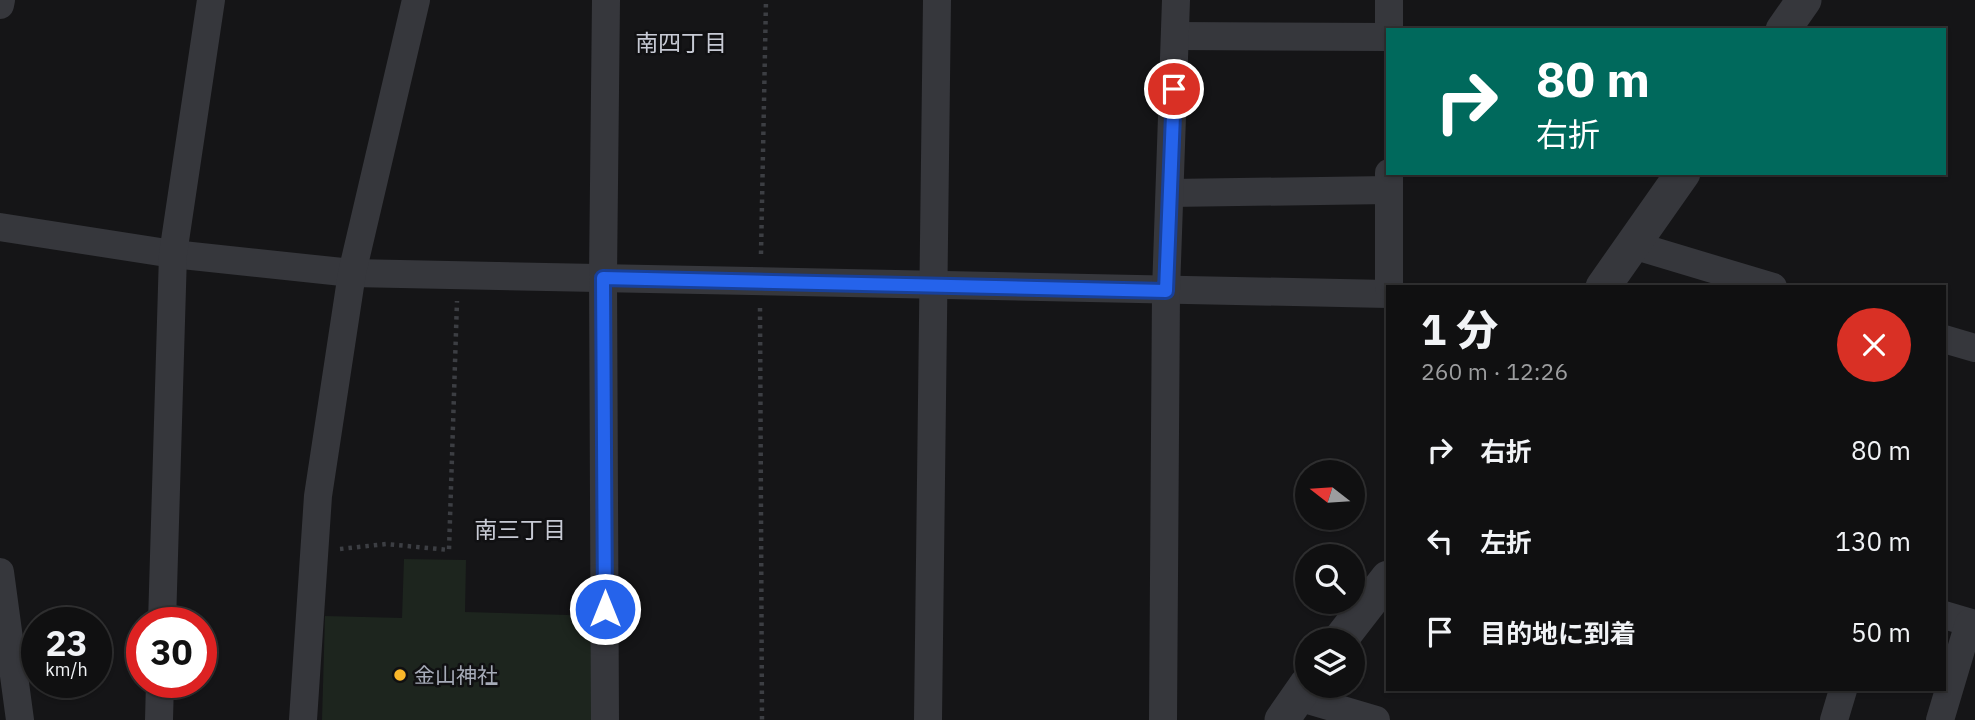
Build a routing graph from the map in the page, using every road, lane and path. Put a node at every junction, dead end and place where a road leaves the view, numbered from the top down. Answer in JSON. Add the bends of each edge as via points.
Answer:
{"nodes":[{"id":1,"x":1,"y":0,"type":"edge"},
{"id":2,"x":211,"y":0,"type":"edge"},
{"id":3,"x":416,"y":0,"type":"edge"},
{"id":4,"x":606,"y":0,"type":"edge"},
{"id":5,"x":766,"y":0,"type":"edge"},
{"id":6,"x":937,"y":0,"type":"edge"},
{"id":7,"x":1176,"y":0,"type":"edge"},
{"id":8,"x":1389,"y":0,"type":"edge"},
{"id":9,"x":1804,"y":0,"type":"edge"},
{"id":10,"x":0,"y":5,"type":"edge"},
{"id":11,"x":1389,"y":28,"type":"edge"},
{"id":12,"x":1784,"y":28,"type":"edge"},
{"id":13,"x":1175,"y":36,"type":"junction"},
{"id":14,"x":1386,"y":37,"type":"edge"},
{"id":15,"x":1682,"y":175,"type":"edge"},
{"id":16,"x":1389,"y":182,"type":"edge"},
{"id":17,"x":1170,"y":193,"type":"junction"},
{"id":18,"x":0,"y":227,"type":"edge"},
{"id":19,"x":1633,"y":245,"type":"junction"},
{"id":20,"x":173,"y":254,"type":"junction"},
{"id":21,"x":352,"y":273,"type":"junction"},
{"id":22,"x":458,"y":276,"type":"junction"},
{"id":23,"x":603,"y":278,"type":"junction"},
{"id":24,"x":760,"y":282,"type":"junction"},
{"id":25,"x":932,"y":284,"type":"junction"},
{"id":26,"x":1389,"y":285,"type":"edge"},
{"id":27,"x":1604,"y":285,"type":"edge"},
{"id":28,"x":1766,"y":285,"type":"edge"},
{"id":29,"x":1166,"y":291,"type":"junction"},
{"id":30,"x":1386,"y":294,"type":"edge"},
{"id":31,"x":1946,"y":340,"type":"edge"},
{"id":32,"x":1975,"y":348,"type":"edge"},
{"id":33,"x":315,"y":552,"type":"junction"},
{"id":34,"x":0,"y":572,"type":"edge"},
{"id":35,"x":1386,"y":581,"type":"edge"},
{"id":36,"x":162,"y":607,"type":"edge"},
{"id":37,"x":1963,"y":621,"type":"edge"},
{"id":38,"x":1349,"y":628,"type":"edge"},
{"id":39,"x":1843,"y":691,"type":"edge"},
{"id":40,"x":160,"y":698,"type":"edge"},
{"id":41,"x":1296,"y":700,"type":"edge"},
{"id":42,"x":20,"y":720,"type":"edge"},
{"id":43,"x":159,"y":720,"type":"edge"},
{"id":44,"x":303,"y":720,"type":"edge"},
{"id":45,"x":606,"y":720,"type":"edge"},
{"id":46,"x":762,"y":720,"type":"edge"},
{"id":47,"x":928,"y":720,"type":"edge"},
{"id":48,"x":1163,"y":720,"type":"edge"},
{"id":49,"x":1376,"y":720,"type":"edge"},
{"id":50,"x":1833,"y":720,"type":"edge"},
{"id":51,"x":1940,"y":720,"type":"edge"}],
"edges":[{"from":1,"to":10,"type":"street"},
{"from":2,"to":20,"type":"street"},
{"from":3,"to":21,"type":"street"},
{"from":4,"to":23,"type":"street"},
{"from":5,"to":24,"type":"path"},
{"from":6,"to":25,"type":"street"},
{"from":7,"to":13,"type":"street"},
{"from":8,"to":11,"type":"street"},
{"from":9,"to":12,"type":"street"},
{"from":13,"to":14,"type":"street"},
{"from":13,"to":17,"type":"street"},
{"from":15,"to":19,"type":"street"},
{"from":16,"to":17,"type":"street"},
{"from":16,"to":26,"type":"street"},
{"from":17,"to":29,"type":"street"},
{"from":18,"to":20,"type":"street"},
{"from":19,"to":27,"type":"street"},
{"from":19,"to":28,"type":"street"},
{"from":20,"to":21,"type":"street"},
{"from":20,"to":36,"type":"street"},
{"from":21,"to":22,"type":"street"},
{"from":21,"to":33,"type":"street","via":[[318,496]]},
{"from":22,"to":23,"type":"street"},
{"from":22,"to":33,"type":"path","via":[[449,550],[386,544]]},
{"from":23,"to":24,"type":"street"},
{"from":23,"to":45,"type":"street"},
{"from":24,"to":25,"type":"street"},
{"from":24,"to":46,"type":"path"},
{"from":25,"to":29,"type":"street"},
{"from":25,"to":47,"type":"street"},
{"from":29,"to":30,"type":"street"},
{"from":29,"to":48,"type":"street"},
{"from":31,"to":32,"type":"street"},
{"from":33,"to":44,"type":"street"},
{"from":34,"to":42,"type":"street"},
{"from":35,"to":38,"type":"street"},
{"from":37,"to":51,"type":"street"},
{"from":39,"to":50,"type":"street"},
{"from":40,"to":43,"type":"street"},
{"from":41,"to":49,"type":"street"}]}
